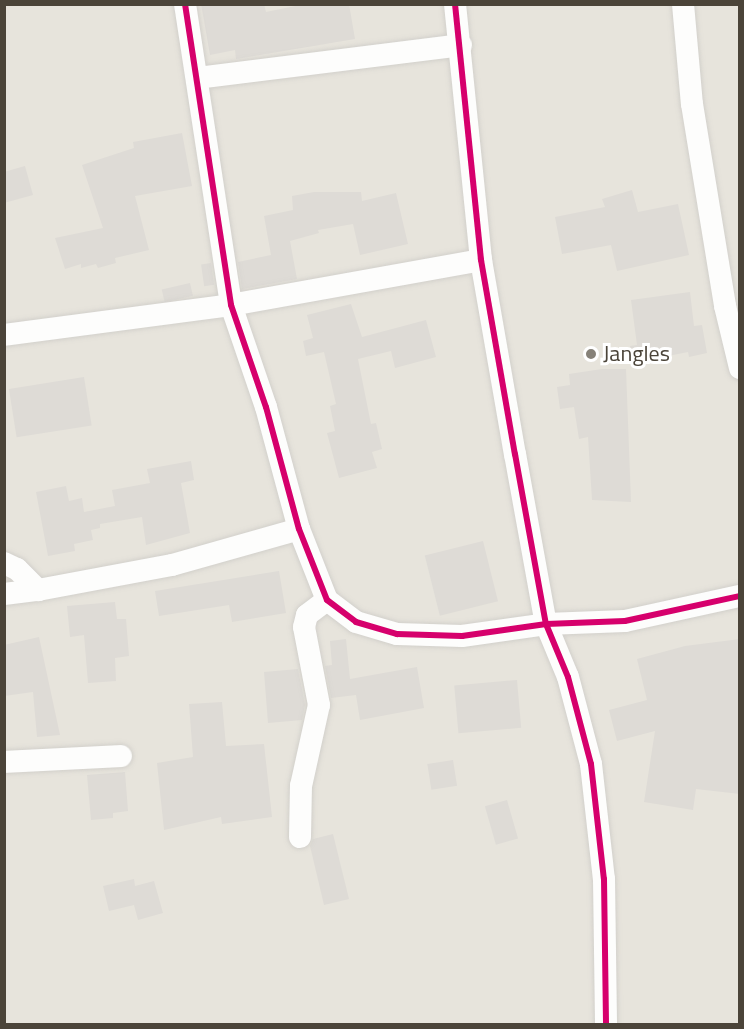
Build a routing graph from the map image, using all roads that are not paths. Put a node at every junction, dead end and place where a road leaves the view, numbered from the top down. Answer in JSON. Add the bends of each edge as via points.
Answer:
{"nodes":[{"id":1,"x":185,"y":4,"type":"edge"},
{"id":2,"x":455,"y":4,"type":"edge"},
{"id":3,"x":683,"y":4,"type":"edge"},
{"id":4,"x":461,"y":45,"type":"junction"},
{"id":5,"x":197,"y":78,"type":"junction"},
{"id":6,"x":481,"y":260,"type":"junction"},
{"id":7,"x":231,"y":305,"type":"junction"},
{"id":8,"x":4,"y":335,"type":"edge"},
{"id":9,"x":740,"y":368,"type":"edge"},
{"id":10,"x":299,"y":528,"type":"junction"},
{"id":11,"x":4,"y":563,"type":"edge"},
{"id":12,"x":38,"y":590,"type":"junction"},
{"id":13,"x":4,"y":594,"type":"edge"},
{"id":14,"x":740,"y":596,"type":"edge"},
{"id":15,"x":327,"y":600,"type":"junction"},
{"id":16,"x":546,"y":624,"type":"junction"},
{"id":17,"x":121,"y":756,"type":"dead end"},
{"id":18,"x":4,"y":762,"type":"edge"},
{"id":19,"x":300,"y":837,"type":"dead end"},
{"id":20,"x":606,"y":1024,"type":"edge"}],
"edges":[{"from":1,"to":5,"type":"street"},
{"from":2,"to":4,"type":"street"},
{"from":3,"to":9,"type":"street","via":[[692,104],[725,306]]},
{"from":4,"to":5,"type":"street"},
{"from":4,"to":6,"type":"street"},
{"from":5,"to":7,"type":"street"},
{"from":6,"to":7,"type":"street"},
{"from":6,"to":16,"type":"street"},
{"from":7,"to":8,"type":"street"},
{"from":7,"to":10,"type":"street","via":[[266,407]]},
{"from":10,"to":12,"type":"street","via":[[172,565]]},
{"from":10,"to":15,"type":"street"},
{"from":11,"to":12,"type":"street","via":[[17,569]]},
{"from":12,"to":13,"type":"street"},
{"from":14,"to":16,"type":"street","via":[[625,621]]},
{"from":15,"to":16,"type":"street","via":[[356,622],[397,634],[462,636]]},
{"from":15,"to":19,"type":"street","via":[[307,615],[304,627],[319,705],[301,786]]},
{"from":16,"to":20,"type":"street","via":[[568,677],[591,764],[604,879]]},
{"from":17,"to":18,"type":"street"}]}
